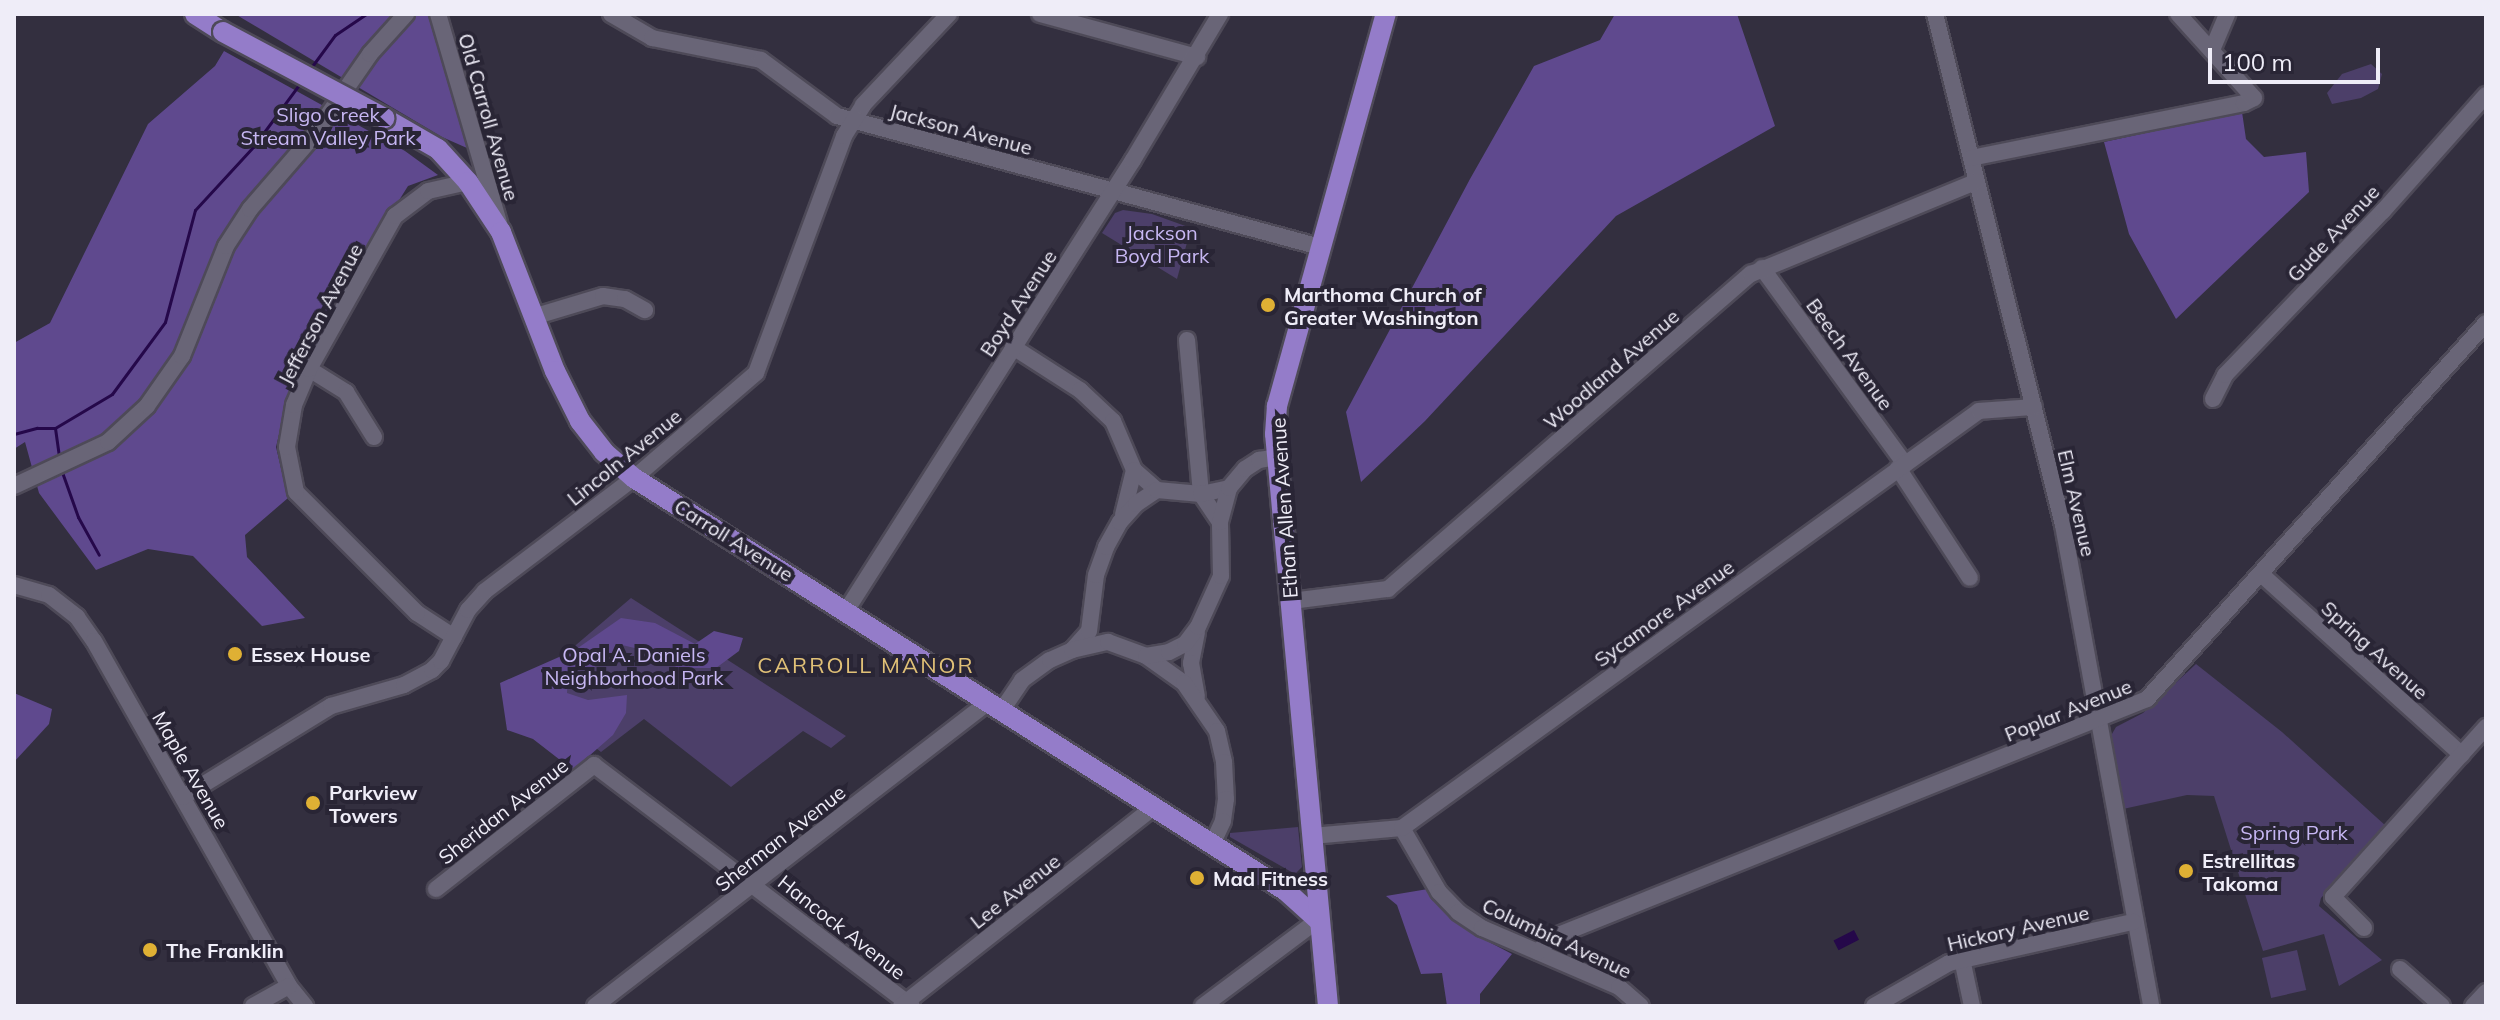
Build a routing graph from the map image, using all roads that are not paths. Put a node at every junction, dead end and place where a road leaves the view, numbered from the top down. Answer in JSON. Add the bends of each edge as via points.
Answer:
{"nodes":[{"id":1,"x":195,"y":14,"type":"edge"},
{"id":2,"x":406,"y":14,"type":"edge"},
{"id":3,"x":438,"y":14,"type":"edge"},
{"id":4,"x":611,"y":14,"type":"edge"},
{"id":5,"x":949,"y":14,"type":"edge"},
{"id":6,"x":1040,"y":14,"type":"edge"},
{"id":7,"x":1220,"y":14,"type":"edge"},
{"id":8,"x":1386,"y":14,"type":"edge"},
{"id":9,"x":1935,"y":14,"type":"edge"},
{"id":10,"x":2178,"y":14,"type":"edge"},
{"id":11,"x":2227,"y":14,"type":"edge"},
{"id":12,"x":2212,"y":50,"type":"junction"},
{"id":13,"x":1197,"y":57,"type":"junction"},
{"id":14,"x":2486,"y":95,"type":"edge"},
{"id":15,"x":854,"y":121,"type":"junction"},
{"id":16,"x":1971,"y":158,"type":"junction"},
{"id":17,"x":468,"y":182,"type":"junction"},
{"id":18,"x":1975,"y":182,"type":"junction"},
{"id":19,"x":1113,"y":191,"type":"junction"},
{"id":20,"x":501,"y":232,"type":"junction"},
{"id":21,"x":1320,"y":247,"type":"junction"},
{"id":22,"x":1762,"y":268,"type":"junction"},
{"id":23,"x":645,"y":310,"type":"dead end"},
{"id":24,"x":533,"y":317,"type":"junction"},
{"id":25,"x":2486,"y":323,"type":"edge"},
{"id":26,"x":1187,"y":340,"type":"dead end"},
{"id":27,"x":1013,"y":347,"type":"junction"},
{"id":28,"x":309,"y":369,"type":"junction"},
{"id":29,"x":2213,"y":399,"type":"dead end"},
{"id":30,"x":2034,"y":407,"type":"junction"},
{"id":31,"x":374,"y":437,"type":"dead end"},
{"id":32,"x":1277,"y":457,"type":"junction"},
{"id":33,"x":1902,"y":466,"type":"junction"},
{"id":34,"x":1134,"y":470,"type":"junction"},
{"id":35,"x":634,"y":478,"type":"junction"},
{"id":36,"x":14,"y":486,"type":"edge"},
{"id":37,"x":1229,"y":488,"type":"junction"},
{"id":38,"x":1157,"y":490,"type":"junction"},
{"id":39,"x":1197,"y":494,"type":"junction"},
{"id":40,"x":1120,"y":522,"type":"junction"},
{"id":41,"x":1220,"y":522,"type":"junction"},
{"id":42,"x":2261,"y":574,"type":"junction"},
{"id":43,"x":1970,"y":578,"type":"dead end"},
{"id":44,"x":14,"y":585,"type":"edge"},
{"id":45,"x":1291,"y":601,"type":"junction"},
{"id":46,"x":1094,"y":606,"type":"junction"},
{"id":47,"x":846,"y":611,"type":"junction"},
{"id":48,"x":1198,"y":627,"type":"junction"},
{"id":49,"x":454,"y":637,"type":"junction"},
{"id":50,"x":1108,"y":642,"type":"junction"},
{"id":51,"x":1072,"y":650,"type":"junction"},
{"id":52,"x":1146,"y":656,"type":"junction"},
{"id":53,"x":1199,"y":700,"type":"junction"},
{"id":54,"x":995,"y":706,"type":"junction"},
{"id":55,"x":2098,"y":719,"type":"junction"},
{"id":56,"x":2486,"y":727,"type":"edge"},
{"id":57,"x":2462,"y":755,"type":"junction"},
{"id":58,"x":594,"y":765,"type":"joint"},
{"id":59,"x":183,"y":797,"type":"junction"},
{"id":60,"x":1154,"y":807,"type":"junction"},
{"id":61,"x":1402,"y":828,"type":"junction"},
{"id":62,"x":1312,"y":836,"type":"junction"},
{"id":63,"x":1212,"y":845,"type":"junction"},
{"id":64,"x":754,"y":883,"type":"junction"},
{"id":65,"x":436,"y":889,"type":"dead end"},
{"id":66,"x":1318,"y":920,"type":"junction"},
{"id":67,"x":2133,"y":922,"type":"junction"},
{"id":68,"x":2364,"y":928,"type":"dead end"},
{"id":69,"x":1538,"y":952,"type":"junction"},
{"id":70,"x":1962,"y":959,"type":"junction"},
{"id":71,"x":2400,"y":969,"type":"dead end"},
{"id":72,"x":289,"y":986,"type":"junction"},
{"id":73,"x":2486,"y":992,"type":"edge"},
{"id":74,"x":906,"y":1005,"type":"edge"},
{"id":75,"x":253,"y":1006,"type":"edge"},
{"id":76,"x":305,"y":1006,"type":"edge"},
{"id":77,"x":595,"y":1006,"type":"edge"},
{"id":78,"x":1203,"y":1006,"type":"edge"},
{"id":79,"x":1328,"y":1006,"type":"edge"},
{"id":80,"x":1641,"y":1006,"type":"edge"},
{"id":81,"x":1874,"y":1006,"type":"edge"},
{"id":82,"x":1972,"y":1006,"type":"edge"},
{"id":83,"x":2151,"y":1006,"type":"edge"},
{"id":84,"x":2442,"y":1006,"type":"edge"},
{"id":85,"x":2473,"y":1006,"type":"edge"}],
"edges":[{"from":1,"to":17,"type":"main road","name":"Carroll Avenue","bridge":true,"via":[[438,149]]},
{"from":2,"to":36,"type":"street","via":[[250,209],[226,246],[166,383],[126,427],[77,459]]},
{"from":3,"to":20,"type":"street","name":"Old Carroll Avenue"},
{"from":4,"to":15,"type":"street","name":"Jackson Avenue","via":[[652,38],[761,60],[837,116]]},
{"from":5,"to":15,"type":"street","name":"Lincoln Avenue"},
{"from":6,"to":13,"type":"street"},
{"from":7,"to":13,"type":"street","name":"Boyd Avenue"},
{"from":8,"to":21,"type":"main road","name":"Ethan Allen Avenue"},
{"from":9,"to":16,"type":"street","name":"Elm Avenue"},
{"from":10,"to":12,"type":"street"},
{"from":11,"to":12,"type":"street"},
{"from":12,"to":16,"type":"street","via":[[2254,98]]},
{"from":13,"to":19,"type":"street","name":"Boyd Avenue"},
{"from":14,"to":29,"type":"street","name":"Gude Avenue","via":[[2225,375]]},
{"from":15,"to":19,"type":"street","name":"Jackson Avenue"},
{"from":15,"to":35,"type":"street","name":"Lincoln Avenue","via":[[756,373]]},
{"from":16,"to":18,"type":"street","name":"Elm Avenue"},
{"from":17,"to":20,"type":"main road","name":"Carroll Avenue"},
{"from":17,"to":28,"type":"street","name":"Jefferson Avenue","via":[[428,191],[395,216]]},
{"from":18,"to":22,"type":"street","name":"Woodland Avenue"},
{"from":18,"to":30,"type":"street","name":"Elm Avenue"},
{"from":19,"to":21,"type":"street","name":"Jackson Avenue"},
{"from":19,"to":27,"type":"street","name":"Boyd Avenue"},
{"from":20,"to":24,"type":"main road","name":"Carroll Avenue"},
{"from":21,"to":32,"type":"main road","name":"Ethan Allen Avenue","via":[[1277,406]]},
{"from":22,"to":33,"type":"street","name":"Beech Avenue"},
{"from":22,"to":45,"type":"street","name":"Woodland Avenue","via":[[1388,589]]},
{"from":23,"to":24,"type":"street","via":[[625,299],[603,296]]},
{"from":24,"to":35,"type":"main road","name":"Carroll Avenue","via":[[580,421]]},
{"from":25,"to":42,"type":"street","name":"Poplar Avenue"},
{"from":26,"to":39,"type":"street"},
{"from":27,"to":34,"type":"street","via":[[1080,390],[1113,421]]},
{"from":27,"to":47,"type":"street","name":"Boyd Avenue"},
{"from":28,"to":31,"type":"street","via":[[346,392]]},
{"from":28,"to":49,"type":"street","name":"Jefferson Avenue","via":[[294,405],[287,447],[296,492],[417,613]]},
{"from":30,"to":33,"type":"street","name":"Sycamore Avenue","via":[[1979,411]]},
{"from":30,"to":55,"type":"street","name":"Elm Avenue","via":[[2063,525]]},
{"from":32,"to":37,"type":"street","via":[[1245,469]]},
{"from":32,"to":45,"type":"main road","name":"Ethan Allen Avenue"},
{"from":33,"to":43,"type":"street","name":"Beech Avenue"},
{"from":33,"to":61,"type":"street","name":"Sycamore Avenue"},
{"from":34,"to":38,"type":"street"},
{"from":34,"to":40,"type":"street"},
{"from":35,"to":47,"type":"main road","name":"Carroll Avenue"},
{"from":35,"to":49,"type":"street","name":"Lincoln Avenue","via":[[485,591]]},
{"from":37,"to":39,"type":"street"},
{"from":37,"to":41,"type":"street"},
{"from":38,"to":39,"type":"street"},
{"from":38,"to":40,"type":"street"},
{"from":39,"to":41,"type":"street"},
{"from":40,"to":46,"type":"street","via":[[1096,575]]},
{"from":41,"to":48,"type":"street","via":[[1221,576]]},
{"from":42,"to":55,"type":"street","name":"Poplar Avenue","via":[[2154,694]]},
{"from":42,"to":57,"type":"street","name":"Spring Avenue"},
{"from":44,"to":59,"type":"street","name":"Maple Avenue","via":[[49,595],[77,617]]},
{"from":45,"to":62,"type":"main road","name":"Ethan Allen Avenue"},
{"from":46,"to":50,"type":"street","via":[[1098,629]]},
{"from":46,"to":51,"type":"street","via":[[1089,631]]},
{"from":47,"to":54,"type":"main road","name":"Carroll Avenue"},
{"from":48,"to":52,"type":"street","via":[[1185,644]]},
{"from":48,"to":53,"type":"street","via":[[1191,663]]},
{"from":49,"to":59,"type":"street","name":"Lincoln Avenue","via":[[441,661],[418,680],[331,706]]},
{"from":50,"to":51,"type":"street"},
{"from":50,"to":52,"type":"street"},
{"from":51,"to":54,"type":"street","name":"Sherman Avenue","via":[[1022,680]]},
{"from":52,"to":53,"type":"street"},
{"from":53,"to":63,"type":"street","via":[[1217,731],[1224,762],[1223,821]]},
{"from":54,"to":60,"type":"main road","name":"Carroll Avenue"},
{"from":54,"to":64,"type":"street","name":"Sherman Avenue"},
{"from":55,"to":67,"type":"street","name":"Elm Avenue"},
{"from":55,"to":69,"type":"street","name":"Poplar Avenue","via":[[1551,938]]},
{"from":56,"to":57,"type":"street"},
{"from":57,"to":68,"type":"street","via":[[2333,897]]},
{"from":58,"to":64,"type":"street","name":"Hancock Avenue"},
{"from":58,"to":65,"type":"street","name":"Sheridan Avenue"},
{"from":59,"to":72,"type":"street","name":"Maple Avenue"},
{"from":60,"to":63,"type":"main road","name":"Carroll Avenue"},
{"from":60,"to":74,"type":"street","name":"Lee Avenue"},
{"from":61,"to":62,"type":"street"},
{"from":61,"to":69,"type":"street","name":"Columbia Avenue","via":[[1439,892],[1458,912]]},
{"from":62,"to":66,"type":"main road","name":"Ethan Allen Avenue"},
{"from":63,"to":66,"type":"main road","name":"Carroll Avenue","via":[[1286,891]]},
{"from":64,"to":74,"type":"street","name":"Hancock Avenue"},
{"from":64,"to":77,"type":"street","name":"Sherman Avenue"},
{"from":66,"to":78,"type":"street"},
{"from":66,"to":79,"type":"main road"},
{"from":67,"to":70,"type":"street","name":"Hickory Avenue"},
{"from":67,"to":83,"type":"street","name":"Elm Avenue"},
{"from":69,"to":80,"type":"street","name":"Columbia Avenue","via":[[1619,987]]},
{"from":70,"to":81,"type":"street","name":"Hickory Avenue"},
{"from":70,"to":82,"type":"street"},
{"from":71,"to":84,"type":"street"},
{"from":72,"to":75,"type":"street"},
{"from":72,"to":76,"type":"street","name":"Maple Avenue"},
{"from":73,"to":85,"type":"street"}]}
